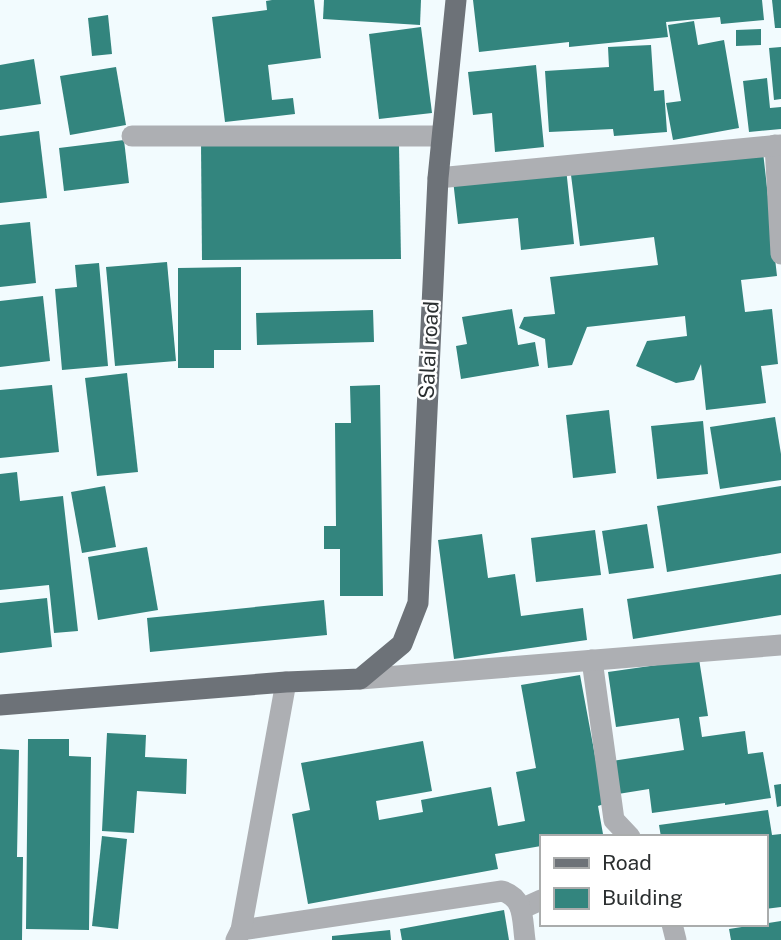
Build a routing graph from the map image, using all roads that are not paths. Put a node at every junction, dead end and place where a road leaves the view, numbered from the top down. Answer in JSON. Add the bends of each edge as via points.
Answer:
{"nodes":[{"id":1,"x":456,"y":0,"type":"edge"},
{"id":2,"x":131,"y":136,"type":"dead end"},
{"id":3,"x":442,"y":136,"type":"junction"},
{"id":4,"x":778,"y":145,"type":"edge"},
{"id":5,"x":438,"y":178,"type":"junction"},
{"id":6,"x":781,"y":254,"type":"edge"},
{"id":7,"x":781,"y":645,"type":"edge"},
{"id":8,"x":592,"y":660,"type":"junction"},
{"id":9,"x":360,"y":680,"type":"junction"},
{"id":10,"x":286,"y":682,"type":"junction"},
{"id":11,"x":0,"y":705,"type":"edge"},
{"id":12,"x":628,"y":835,"type":"edge"},
{"id":13,"x":540,"y":900,"type":"edge"},
{"id":14,"x":521,"y":909,"type":"junction"},
{"id":15,"x":239,"y":935,"type":"edge"},
{"id":16,"x":525,"y":940,"type":"edge"}],
"edges":[{"from":1,"to":3,"type":"main road","name":"Salai road"},
{"from":2,"to":3,"type":"street"},
{"from":3,"to":5,"type":"main road","name":"Salai road"},
{"from":4,"to":5,"type":"street"},
{"from":4,"to":6,"type":"street"},
{"from":5,"to":9,"type":"main road","name":"Salai road","via":[[418,603],[402,644]]},
{"from":7,"to":8,"type":"street"},
{"from":8,"to":9,"type":"street"},
{"from":8,"to":12,"type":"street","via":[[614,820]]},
{"from":9,"to":10,"type":"main road"},
{"from":10,"to":11,"type":"main road"},
{"from":10,"to":15,"type":"street"},
{"from":13,"to":14,"type":"street"},
{"from":14,"to":15,"type":"street","via":[[514,897],[502,891]]},
{"from":14,"to":16,"type":"street"}]}
